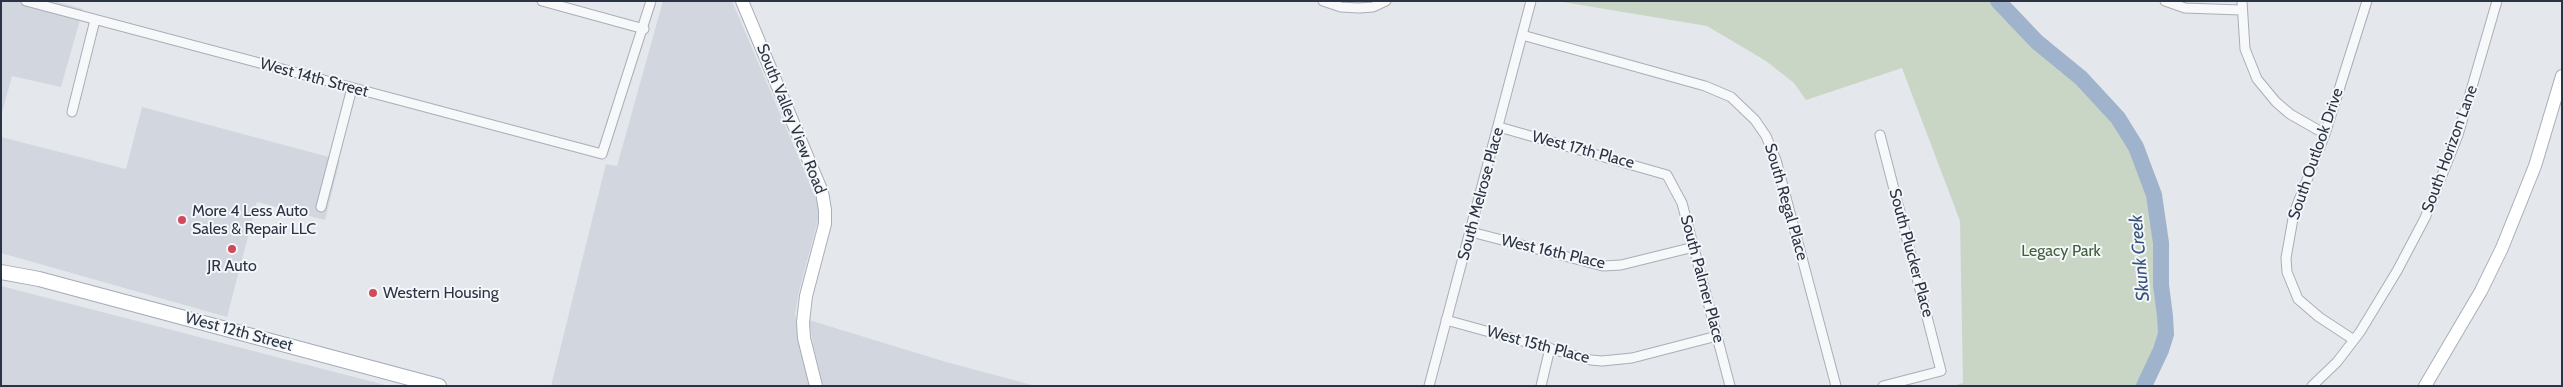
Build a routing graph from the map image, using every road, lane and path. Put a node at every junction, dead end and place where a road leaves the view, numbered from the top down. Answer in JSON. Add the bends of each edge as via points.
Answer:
{"nodes":[{"id":1,"x":26,"y":1,"type":"edge"},
{"id":2,"x":542,"y":1,"type":"edge"},
{"id":3,"x":651,"y":1,"type":"edge"},
{"id":4,"x":742,"y":1,"type":"edge"},
{"id":5,"x":1323,"y":1,"type":"edge"},
{"id":6,"x":1386,"y":1,"type":"edge"},
{"id":7,"x":1531,"y":1,"type":"edge"},
{"id":8,"x":2164,"y":1,"type":"edge"},
{"id":9,"x":2367,"y":1,"type":"edge"},
{"id":10,"x":2497,"y":1,"type":"edge"},
{"id":11,"x":2241,"y":6,"type":"edge"},
{"id":12,"x":95,"y":20,"type":"junction"},
{"id":13,"x":644,"y":29,"type":"junction"},
{"id":14,"x":1522,"y":35,"type":"junction"},
{"id":15,"x":2562,"y":76,"type":"edge"},
{"id":16,"x":352,"y":88,"type":"junction"},
{"id":17,"x":72,"y":112,"type":"dead end"},
{"id":18,"x":1499,"y":127,"type":"junction"},
{"id":19,"x":2325,"y":134,"type":"junction"},
{"id":20,"x":1880,"y":135,"type":"dead end"},
{"id":21,"x":1667,"y":175,"type":"joint"},
{"id":22,"x":321,"y":208,"type":"dead end"},
{"id":23,"x":1471,"y":232,"type":"junction"},
{"id":24,"x":1694,"y":246,"type":"junction"},
{"id":25,"x":1,"y":265,"type":"edge"},
{"id":26,"x":1,"y":272,"type":"edge"},
{"id":27,"x":39,"y":279,"type":"junction"},
{"id":28,"x":1446,"y":320,"type":"junction"},
{"id":29,"x":1717,"y":336,"type":"junction"},
{"id":30,"x":2354,"y":340,"type":"junction"},
{"id":31,"x":1550,"y":348,"type":"junction"},
{"id":32,"x":439,"y":386,"type":"edge"},
{"id":33,"x":816,"y":386,"type":"edge"},
{"id":34,"x":1429,"y":386,"type":"edge"},
{"id":35,"x":1541,"y":386,"type":"edge"},
{"id":36,"x":1730,"y":386,"type":"edge"},
{"id":37,"x":1836,"y":386,"type":"edge"},
{"id":38,"x":1883,"y":386,"type":"edge"},
{"id":39,"x":2312,"y":386,"type":"edge"},
{"id":40,"x":2425,"y":386,"type":"edge"}],
"edges":[{"from":1,"to":12,"type":"street","name":"West 14th Street"},
{"from":2,"to":13,"type":"street"},
{"from":3,"to":13,"type":"street"},
{"from":4,"to":33,"type":"street","name":"South Valley View Road","via":[[822,192],[826,210],[826,224],[806,296],[803,322]]},
{"from":5,"to":6,"type":"street","via":[[1359,8]]},
{"from":7,"to":14,"type":"street","name":"South Melrose Place"},
{"from":8,"to":11,"type":"street","via":[[2185,8]]},
{"from":9,"to":19,"type":"street","name":"South Outlook Drive"},
{"from":10,"to":30,"type":"street","name":"South Horizon Lane","via":[[2472,90],[2441,181],[2397,271]]},
{"from":11,"to":19,"type":"street","via":[[2245,49],[2257,79],[2290,114]]},
{"from":12,"to":16,"type":"street","name":"West 14th Street"},
{"from":12,"to":17,"type":"street"},
{"from":13,"to":16,"type":"street","name":"West 14th Street","via":[[602,154]]},
{"from":14,"to":18,"type":"street","name":"South Melrose Place"},
{"from":14,"to":37,"type":"street","name":"South Regal Place","via":[[1705,86],[1730,97],[1755,120],[1776,160]]},
{"from":15,"to":40,"type":"street","via":[[2538,159],[2506,240],[2481,291]]},
{"from":16,"to":22,"type":"street"},
{"from":18,"to":21,"type":"street","name":"West 17th Place"},
{"from":18,"to":23,"type":"street","name":"South Melrose Place"},
{"from":19,"to":30,"type":"street","name":"South Outlook Drive","via":[[2294,213],[2286,272],[2298,299]]},
{"from":20,"to":38,"type":"street","name":"South Plucker Place","via":[[1942,370]]},
{"from":21,"to":24,"type":"street","name":"South Palmer Place","via":[[1682,203]]},
{"from":23,"to":24,"type":"street","name":"West 16th Place","via":[[1603,266],[1621,265]]},
{"from":23,"to":28,"type":"street","name":"South Melrose Place"},
{"from":24,"to":29,"type":"street","name":"South Palmer Place"},
{"from":25,"to":27,"type":"main road","name":"West 12th Street"},
{"from":26,"to":27,"type":"main road","name":"West 12th Street"},
{"from":27,"to":32,"type":"main road","name":"West 12th Street"},
{"from":28,"to":31,"type":"street","name":"West 15th Place"},
{"from":28,"to":34,"type":"street","name":"South Melrose Place"},
{"from":29,"to":31,"type":"street","name":"West 15th Place","via":[[1612,361],[1591,360]]},
{"from":29,"to":36,"type":"street","name":"South Palmer Place"},
{"from":30,"to":39,"type":"street","name":"South Horizon Lane"},
{"from":31,"to":35,"type":"street"}]}
